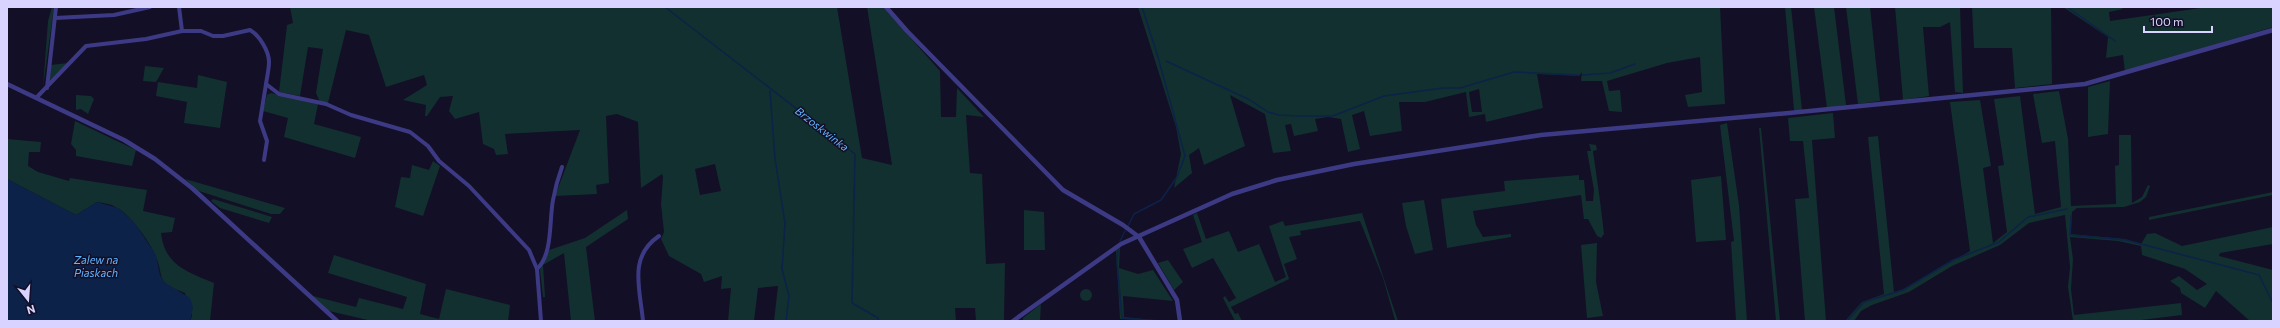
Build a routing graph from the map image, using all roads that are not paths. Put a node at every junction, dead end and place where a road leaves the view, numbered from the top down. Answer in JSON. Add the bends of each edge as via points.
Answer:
{"nodes":[{"id":1,"x":56,"y":7,"type":"edge"},
{"id":2,"x":150,"y":7,"type":"edge"},
{"id":3,"x":179,"y":7,"type":"edge"},
{"id":4,"x":886,"y":7,"type":"edge"},
{"id":5,"x":55,"y":18,"type":"junction"},
{"id":6,"x":2273,"y":30,"type":"edge"},
{"id":7,"x":182,"y":31,"type":"junction"},
{"id":8,"x":7,"y":84,"type":"edge"},
{"id":9,"x":266,"y":84,"type":"junction"},
{"id":10,"x":47,"y":88,"type":"junction"},
{"id":11,"x":37,"y":97,"type":"junction"},
{"id":12,"x":264,"y":160,"type":"dead end"},
{"id":13,"x":562,"y":167,"type":"dead end"},
{"id":14,"x":1137,"y":235,"type":"junction"},
{"id":15,"x":659,"y":236,"type":"dead end"},
{"id":16,"x":537,"y":269,"type":"junction"},
{"id":17,"x":337,"y":321,"type":"edge"},
{"id":18,"x":541,"y":321,"type":"edge"},
{"id":19,"x":643,"y":321,"type":"edge"},
{"id":20,"x":1013,"y":321,"type":"edge"},
{"id":21,"x":1180,"y":321,"type":"edge"}],
"edges":[{"from":1,"to":5,"type":"street"},
{"from":2,"to":5,"type":"street","via":[[114,15]]},
{"from":3,"to":7,"type":"street"},
{"from":4,"to":14,"type":"street","via":[[1063,190]]},
{"from":5,"to":10,"type":"street"},
{"from":6,"to":14,"type":"street","via":[[2161,64],[2078,85],[1789,114],[1541,135],[1361,163],[1276,180],[1214,201]]},
{"from":7,"to":9,"type":"street","via":[[202,31],[213,36],[250,30],[257,33],[269,61]]},
{"from":7,"to":10,"type":"street","via":[[146,39],[86,46]]},
{"from":8,"to":11,"type":"street"},
{"from":9,"to":12,"type":"street","via":[[260,121],[267,141]]},
{"from":9,"to":16,"type":"street","via":[[279,94],[326,104],[351,115],[410,132],[428,146],[439,161],[469,186],[507,226],[529,250]]},
{"from":10,"to":11,"type":"street"},
{"from":11,"to":17,"type":"street","via":[[128,142],[155,159],[192,188]]},
{"from":13,"to":16,"type":"street","via":[[552,202],[548,249],[541,266]]},
{"from":14,"to":20,"type":"street"},
{"from":14,"to":21,"type":"street","via":[[1177,300]]},
{"from":15,"to":19,"type":"street","via":[[645,248],[640,258]]},
{"from":16,"to":18,"type":"street"}]}
